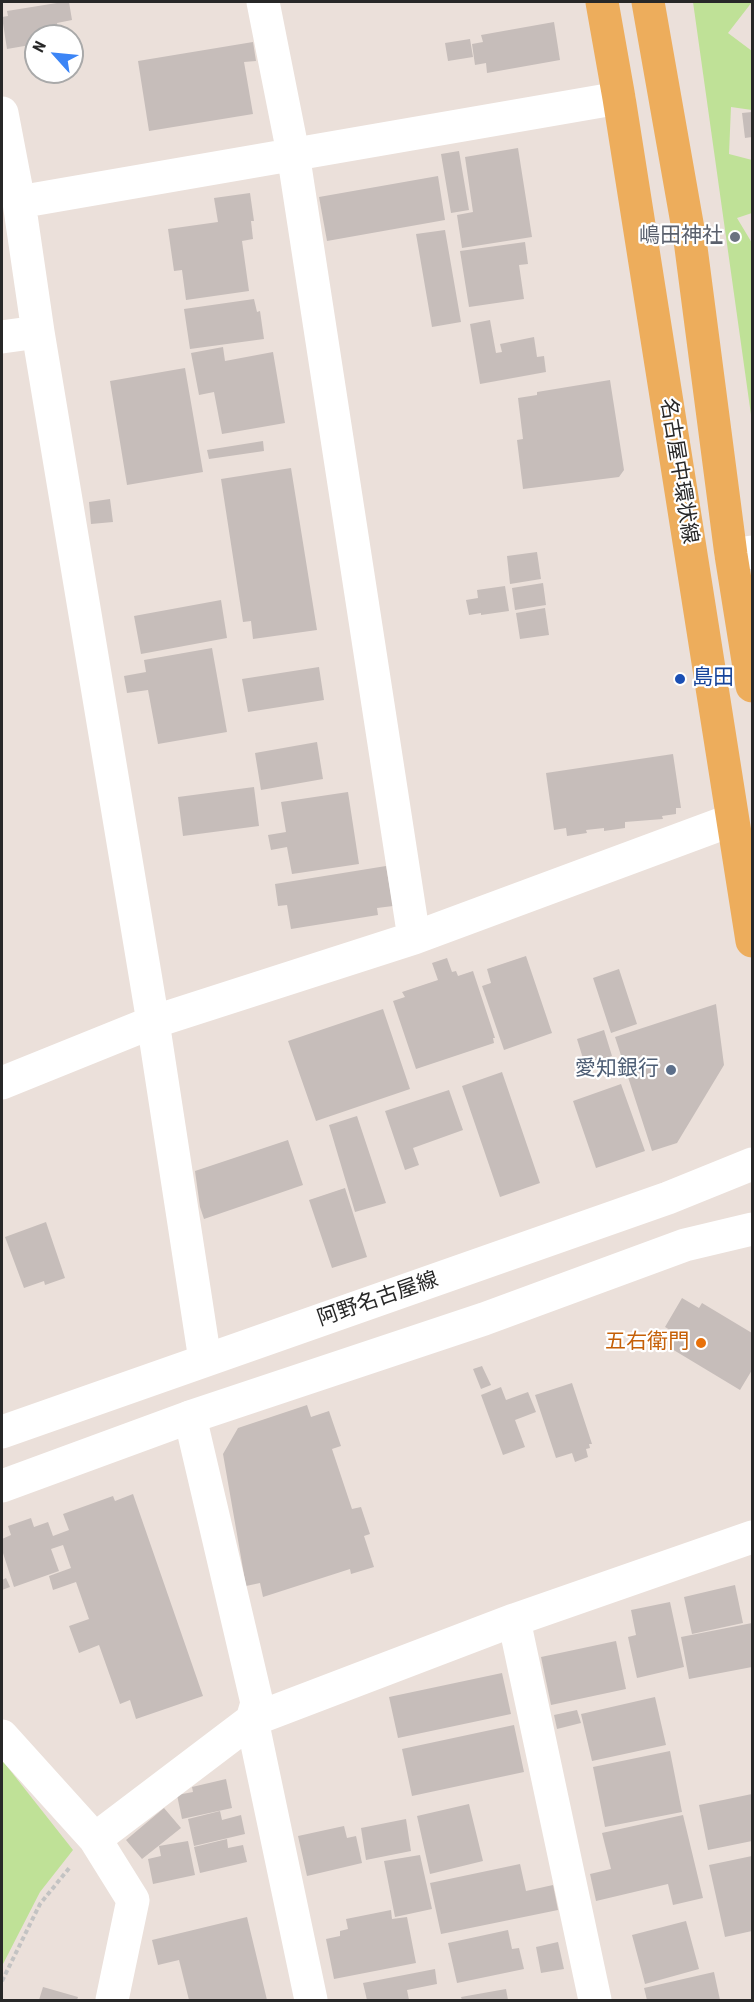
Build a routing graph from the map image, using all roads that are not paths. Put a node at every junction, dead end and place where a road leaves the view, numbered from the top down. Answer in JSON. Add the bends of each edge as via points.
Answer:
{"nodes":[{"id":1,"x":263,"y":2,"type":"edge"},
{"id":2,"x":602,"y":2,"type":"edge"},
{"id":3,"x":648,"y":2,"type":"edge"},
{"id":4,"x":619,"y":98,"type":"junction"},
{"id":5,"x":2,"y":113,"type":"edge"},
{"id":6,"x":293,"y":153,"type":"junction"},
{"id":7,"x":19,"y":202,"type":"junction"},
{"id":8,"x":38,"y":332,"type":"junction"},
{"id":9,"x":2,"y":338,"type":"edge"},
{"id":10,"x":742,"y":553,"type":"edge"},
{"id":11,"x":753,"y":686,"type":"edge"},
{"id":12,"x":732,"y":820,"type":"junction"},
{"id":13,"x":414,"y":938,"type":"junction"},
{"id":14,"x":753,"y":941,"type":"edge"},
{"id":15,"x":153,"y":1022,"type":"junction"},
{"id":16,"x":2,"y":1083,"type":"edge"},
{"id":17,"x":753,"y":1164,"type":"edge"},
{"id":18,"x":753,"y":1229,"type":"edge"},
{"id":19,"x":206,"y":1360,"type":"junction"},
{"id":20,"x":190,"y":1417,"type":"junction"},
{"id":21,"x":2,"y":1432,"type":"edge"},
{"id":22,"x":2,"y":1486,"type":"edge"},
{"id":23,"x":753,"y":1537,"type":"edge"},
{"id":24,"x":514,"y":1620,"type":"junction"},
{"id":25,"x":252,"y":1720,"type":"junction"},
{"id":26,"x":2,"y":1736,"type":"edge"},
{"id":27,"x":95,"y":1839,"type":"junction"},
{"id":28,"x":112,"y":2001,"type":"edge"},
{"id":29,"x":311,"y":2001,"type":"edge"},
{"id":30,"x":595,"y":2001,"type":"edge"}],
"edges":[{"from":1,"to":6,"type":"street"},
{"from":2,"to":4,"type":"main road","name":"名古屋中環状線"},
{"from":3,"to":10,"type":"main road","name":"名古屋中環状線"},
{"from":4,"to":6,"type":"street"},
{"from":4,"to":12,"type":"main road","name":"名古屋中環状線"},
{"from":5,"to":7,"type":"street"},
{"from":6,"to":7,"type":"street"},
{"from":6,"to":13,"type":"street"},
{"from":7,"to":8,"type":"street"},
{"from":8,"to":9,"type":"street"},
{"from":8,"to":15,"type":"street"},
{"from":10,"to":11,"type":"main road","name":"名古屋中環状線"},
{"from":12,"to":13,"type":"street"},
{"from":12,"to":14,"type":"main road","name":"名古屋中環状線"},
{"from":13,"to":15,"type":"street"},
{"from":15,"to":16,"type":"street"},
{"from":15,"to":19,"type":"street"},
{"from":17,"to":19,"type":"street","name":"阿野名古屋線","via":[[668,1198]]},
{"from":18,"to":20,"type":"street","via":[[686,1245],[484,1319]]},
{"from":19,"to":21,"type":"street","name":"阿野名古屋線"},
{"from":20,"to":22,"type":"street"},
{"from":20,"to":25,"type":"street","via":[[257,1702]]},
{"from":23,"to":24,"type":"street"},
{"from":24,"to":25,"type":"street"},
{"from":24,"to":30,"type":"street"},
{"from":25,"to":27,"type":"street"},
{"from":25,"to":29,"type":"street"},
{"from":26,"to":27,"type":"street"},
{"from":27,"to":28,"type":"street","via":[[133,1900]]}]}
